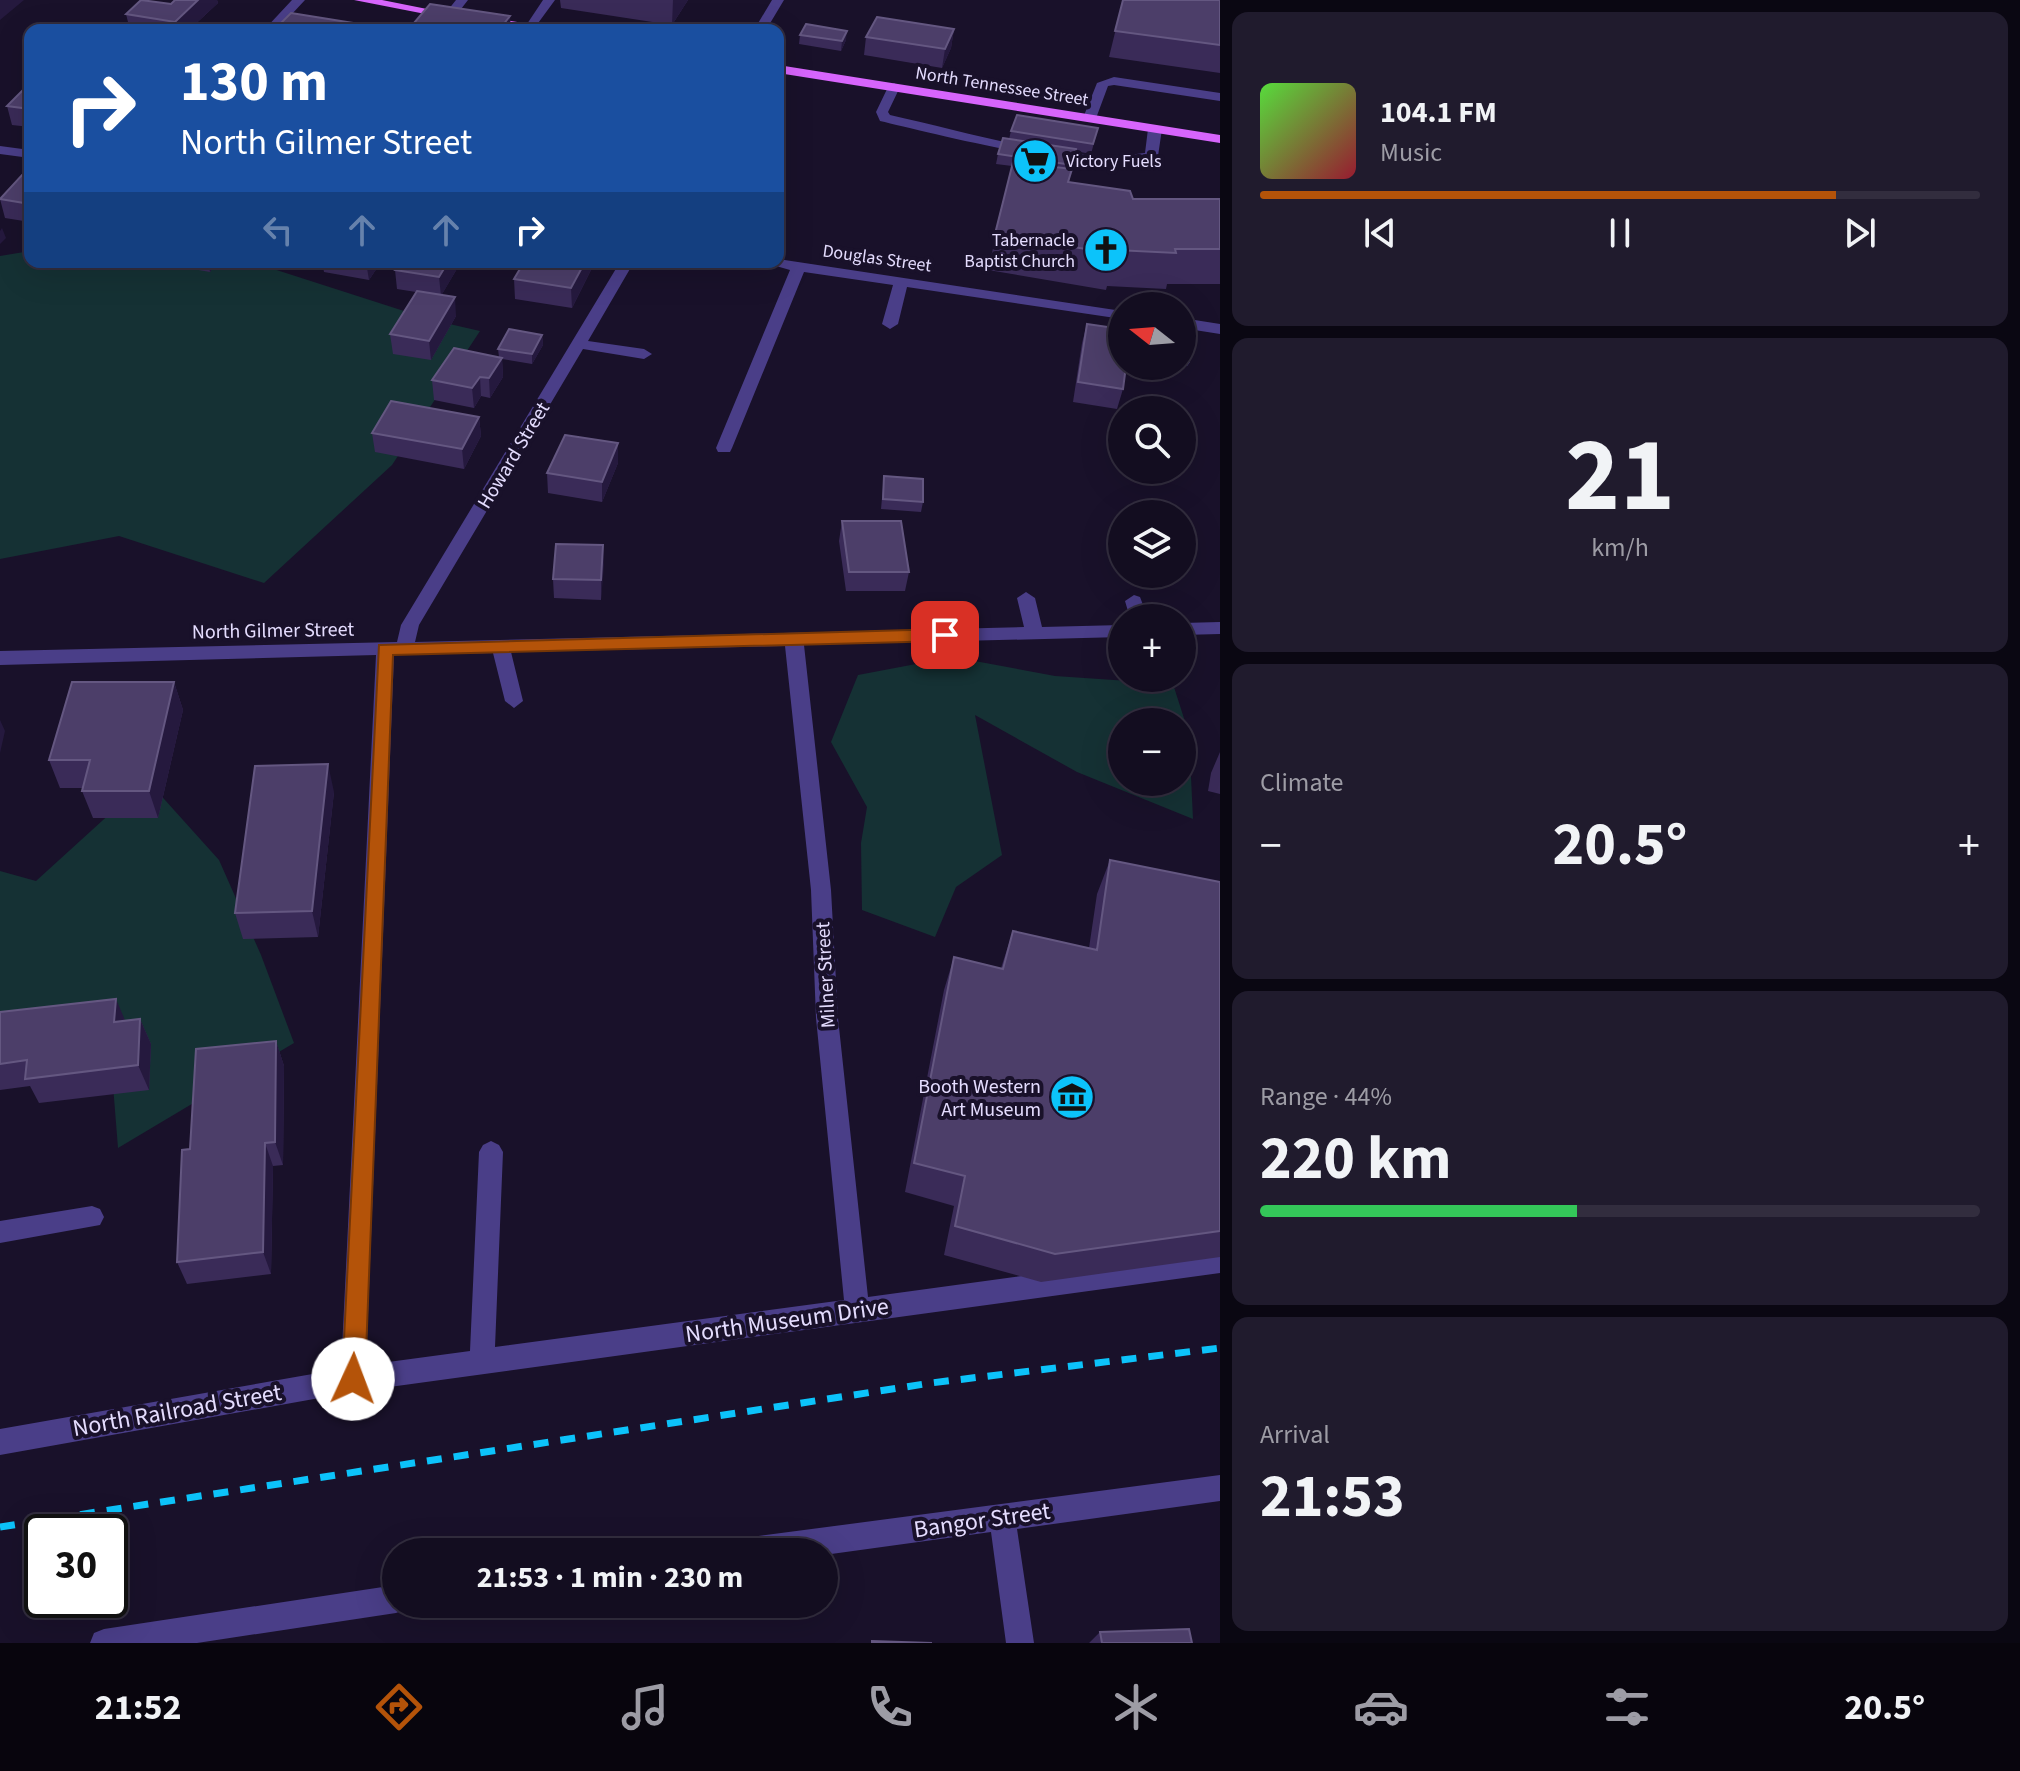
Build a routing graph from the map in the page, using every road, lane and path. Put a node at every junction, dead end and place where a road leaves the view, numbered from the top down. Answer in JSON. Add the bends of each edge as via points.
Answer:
{"nodes":[{"id":1,"x":299,"y":0,"type":"edge"},
{"id":2,"x":360,"y":0,"type":"edge"},
{"id":3,"x":462,"y":0,"type":"edge"},
{"id":4,"x":549,"y":0,"type":"edge"},
{"id":5,"x":778,"y":0,"type":"edge"},
{"id":6,"x":450,"y":15,"type":"junction"},
{"id":7,"x":276,"y":24,"type":"edge"},
{"id":8,"x":504,"y":24,"type":"edge"},
{"id":9,"x":531,"y":24,"type":"edge"},
{"id":10,"x":764,"y":24,"type":"edge"},
{"id":11,"x":784,"y":70,"type":"edge"},
{"id":12,"x":894,"y":87,"type":"junction"},
{"id":13,"x":1220,"y":97,"type":"edge"},
{"id":14,"x":1090,"y":118,"type":"junction"},
{"id":15,"x":1155,"y":129,"type":"junction"},
{"id":16,"x":1220,"y":139,"type":"edge"},
{"id":17,"x":0,"y":150,"type":"edge"},
{"id":18,"x":24,"y":153,"type":"edge"},
{"id":19,"x":784,"y":264,"type":"edge"},
{"id":20,"x":799,"y":266,"type":"junction"},
{"id":21,"x":624,"y":268,"type":"edge"},
{"id":22,"x":901,"y":281,"type":"junction"},
{"id":23,"x":1108,"y":313,"type":"edge"},
{"id":24,"x":890,"y":324,"type":"dead end"},
{"id":25,"x":1196,"y":325,"type":"edge"},
{"id":26,"x":1220,"y":329,"type":"edge"},
{"id":27,"x":580,"y":344,"type":"junction"},
{"id":28,"x":644,"y":354,"type":"dead end"},
{"id":29,"x":724,"y":448,"type":"dead end"},
{"id":30,"x":1026,"y":598,"type":"dead end"},
{"id":31,"x":1220,"y":628,"type":"edge"},
{"id":32,"x":1196,"y":629,"type":"edge"},
{"id":33,"x":1108,"y":631,"type":"edge"},
{"id":34,"x":1035,"y":633,"type":"junction"},
{"id":35,"x":794,"y":640,"type":"junction"},
{"id":36,"x":501,"y":647,"type":"junction"},
{"id":37,"x":394,"y":649,"type":"junction"},
{"id":38,"x":0,"y":658,"type":"edge"},
{"id":39,"x":514,"y":701,"type":"dead end"},
{"id":40,"x":491,"y":1152,"type":"dead end"},
{"id":41,"x":92,"y":1217,"type":"dead end"},
{"id":42,"x":0,"y":1232,"type":"edge"},
{"id":43,"x":1220,"y":1261,"type":"edge"},
{"id":44,"x":857,"y":1310,"type":"junction"},
{"id":45,"x":482,"y":1362,"type":"junction"},
{"id":46,"x":353,"y":1379,"type":"junction"},
{"id":47,"x":0,"y":1442,"type":"edge"},
{"id":48,"x":1220,"y":1488,"type":"edge"},
{"id":49,"x":1002,"y":1517,"type":"junction"},
{"id":50,"x":838,"y":1539,"type":"edge"},
{"id":51,"x":382,"y":1601,"type":"edge"},
{"id":52,"x":104,"y":1643,"type":"edge"},
{"id":53,"x":1020,"y":1643,"type":"edge"}],
"edges":[{"from":1,"to":7,"type":"street"},
{"from":2,"to":6,"type":"main road"},
{"from":3,"to":6,"type":"street"},
{"from":4,"to":9,"type":"street"},
{"from":5,"to":10,"type":"street"},
{"from":6,"to":8,"type":"main road"},
{"from":11,"to":12,"type":"main road","name":"North Tennessee Street"},
{"from":12,"to":14,"type":"main road","name":"North Tennessee Street"},
{"from":12,"to":15,"type":"street","via":[[882,112],[885,118],[1000,143],[1141,159],[1151,156]]},
{"from":13,"to":14,"type":"street","via":[[1114,81],[1103,83]]},
{"from":14,"to":15,"type":"main road","name":"North Tennessee Street"},
{"from":15,"to":16,"type":"main road","name":"North Tennessee Street"},
{"from":17,"to":18,"type":"street"},
{"from":19,"to":20,"type":"street","name":"Douglas Street"},
{"from":20,"to":22,"type":"street","name":"Douglas Street"},
{"from":20,"to":29,"type":"street"},
{"from":21,"to":27,"type":"street","name":"Howard Street"},
{"from":22,"to":23,"type":"street","name":"Douglas Street"},
{"from":22,"to":24,"type":"street"},
{"from":25,"to":26,"type":"street"},
{"from":27,"to":28,"type":"street"},
{"from":27,"to":37,"type":"street","name":"Howard Street"},
{"from":30,"to":34,"type":"street"},
{"from":31,"to":32,"type":"street"},
{"from":33,"to":34,"type":"street","name":"North Gilmer Street"},
{"from":34,"to":35,"type":"street","name":"North Gilmer Street"},
{"from":35,"to":36,"type":"street","name":"North Gilmer Street"},
{"from":35,"to":44,"type":"street","name":"Milner Street"},
{"from":36,"to":37,"type":"street","name":"North Gilmer Street"},
{"from":36,"to":39,"type":"street"},
{"from":37,"to":38,"type":"street","name":"North Gilmer Street"},
{"from":37,"to":46,"type":"street","name":"Howard Street"},
{"from":40,"to":45,"type":"street"},
{"from":41,"to":42,"type":"street"},
{"from":43,"to":44,"type":"street","name":"North Museum Drive"},
{"from":44,"to":45,"type":"street","name":"North Museum Drive"},
{"from":45,"to":46,"type":"street","name":"North Museum Drive"},
{"from":46,"to":47,"type":"street","name":"North Railroad Street"},
{"from":48,"to":49,"type":"street","name":"Bangor Street"},
{"from":49,"to":50,"type":"street","name":"Bangor Street"},
{"from":49,"to":53,"type":"street"},
{"from":51,"to":52,"type":"street"}]}
